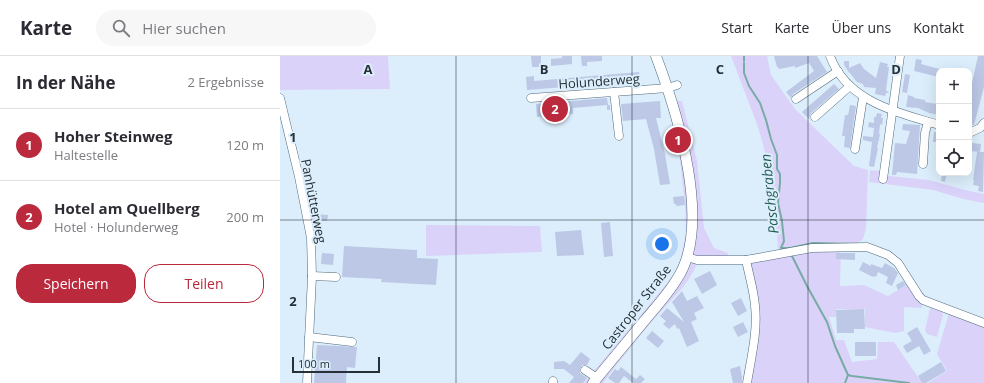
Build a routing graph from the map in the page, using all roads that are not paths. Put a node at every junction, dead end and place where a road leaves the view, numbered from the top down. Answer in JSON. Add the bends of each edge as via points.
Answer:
{"nodes":[{"id":1,"x":656,"y":56,"type":"edge"},
{"id":2,"x":830,"y":56,"type":"edge"},
{"id":3,"x":900,"y":56,"type":"edge"},
{"id":4,"x":838,"y":71,"type":"junction"},
{"id":5,"x":673,"y":86,"type":"junction"},
{"id":6,"x":850,"y":86,"type":"junction"},
{"id":7,"x":614,"y":92,"type":"junction"},
{"id":8,"x":863,"y":97,"type":"junction"},
{"id":9,"x":280,"y":98,"type":"edge"},
{"id":10,"x":531,"y":98,"type":"dead end"},
{"id":11,"x":796,"y":99,"type":"dead end"},
{"id":12,"x":892,"y":110,"type":"junction"},
{"id":13,"x":815,"y":117,"type":"dead end"},
{"id":14,"x":928,"y":122,"type":"junction"},
{"id":15,"x":936,"y":124,"type":"edge"},
{"id":16,"x":983,"y":128,"type":"edge"},
{"id":17,"x":972,"y":132,"type":"edge"},
{"id":18,"x":619,"y":136,"type":"dead end"},
{"id":19,"x":855,"y":149,"type":"dead end"},
{"id":20,"x":923,"y":164,"type":"dead end"},
{"id":21,"x":883,"y":179,"type":"dead end"},
{"id":22,"x":687,"y":257,"type":"junction"},
{"id":23,"x":746,"y":260,"type":"junction"},
{"id":24,"x":312,"y":276,"type":"junction"},
{"id":25,"x":336,"y":277,"type":"dead end"},
{"id":26,"x":984,"y":323,"type":"edge"},
{"id":27,"x":309,"y":337,"type":"junction"},
{"id":28,"x":352,"y":342,"type":"dead end"},
{"id":29,"x":585,"y":370,"type":"dead end"},
{"id":30,"x":595,"y":380,"type":"edge"},
{"id":31,"x":307,"y":383,"type":"edge"},
{"id":32,"x":747,"y":383,"type":"edge"}],
"edges":[{"from":1,"to":5,"type":"main road","name":"Castroper Straße"},
{"from":2,"to":4,"type":"street"},
{"from":3,"to":12,"type":"street"},
{"from":4,"to":6,"type":"street"},
{"from":4,"to":11,"type":"street"},
{"from":5,"to":7,"type":"street","name":"Holunderweg"},
{"from":5,"to":22,"type":"main road","name":"Castroper Straße","via":[[690,186],[693,231]]},
{"from":6,"to":8,"type":"street"},
{"from":6,"to":13,"type":"street"},
{"from":7,"to":10,"type":"street","name":"Holunderweg"},
{"from":7,"to":18,"type":"street"},
{"from":8,"to":12,"type":"street"},
{"from":8,"to":19,"type":"street"},
{"from":9,"to":24,"type":"street","name":"Panhütterweg","via":[[311,238]]},
{"from":12,"to":14,"type":"street"},
{"from":12,"to":21,"type":"street"},
{"from":14,"to":15,"type":"street"},
{"from":14,"to":20,"type":"street"},
{"from":16,"to":17,"type":"street"},
{"from":22,"to":23,"type":"street","via":[[697,260]]},
{"from":22,"to":30,"type":"main road","name":"Castroper Straße","via":[[678,279]]},
{"from":23,"to":26,"type":"street","via":[[812,248],[867,247],[888,255],[898,263],[923,300]]},
{"from":23,"to":32,"type":"street","via":[[756,313]]},
{"from":24,"to":25,"type":"street"},
{"from":24,"to":27,"type":"street","name":"Panhütterweg"},
{"from":27,"to":28,"type":"street"},
{"from":27,"to":31,"type":"street","name":"Panhütterweg"},
{"from":29,"to":30,"type":"street"}]}
